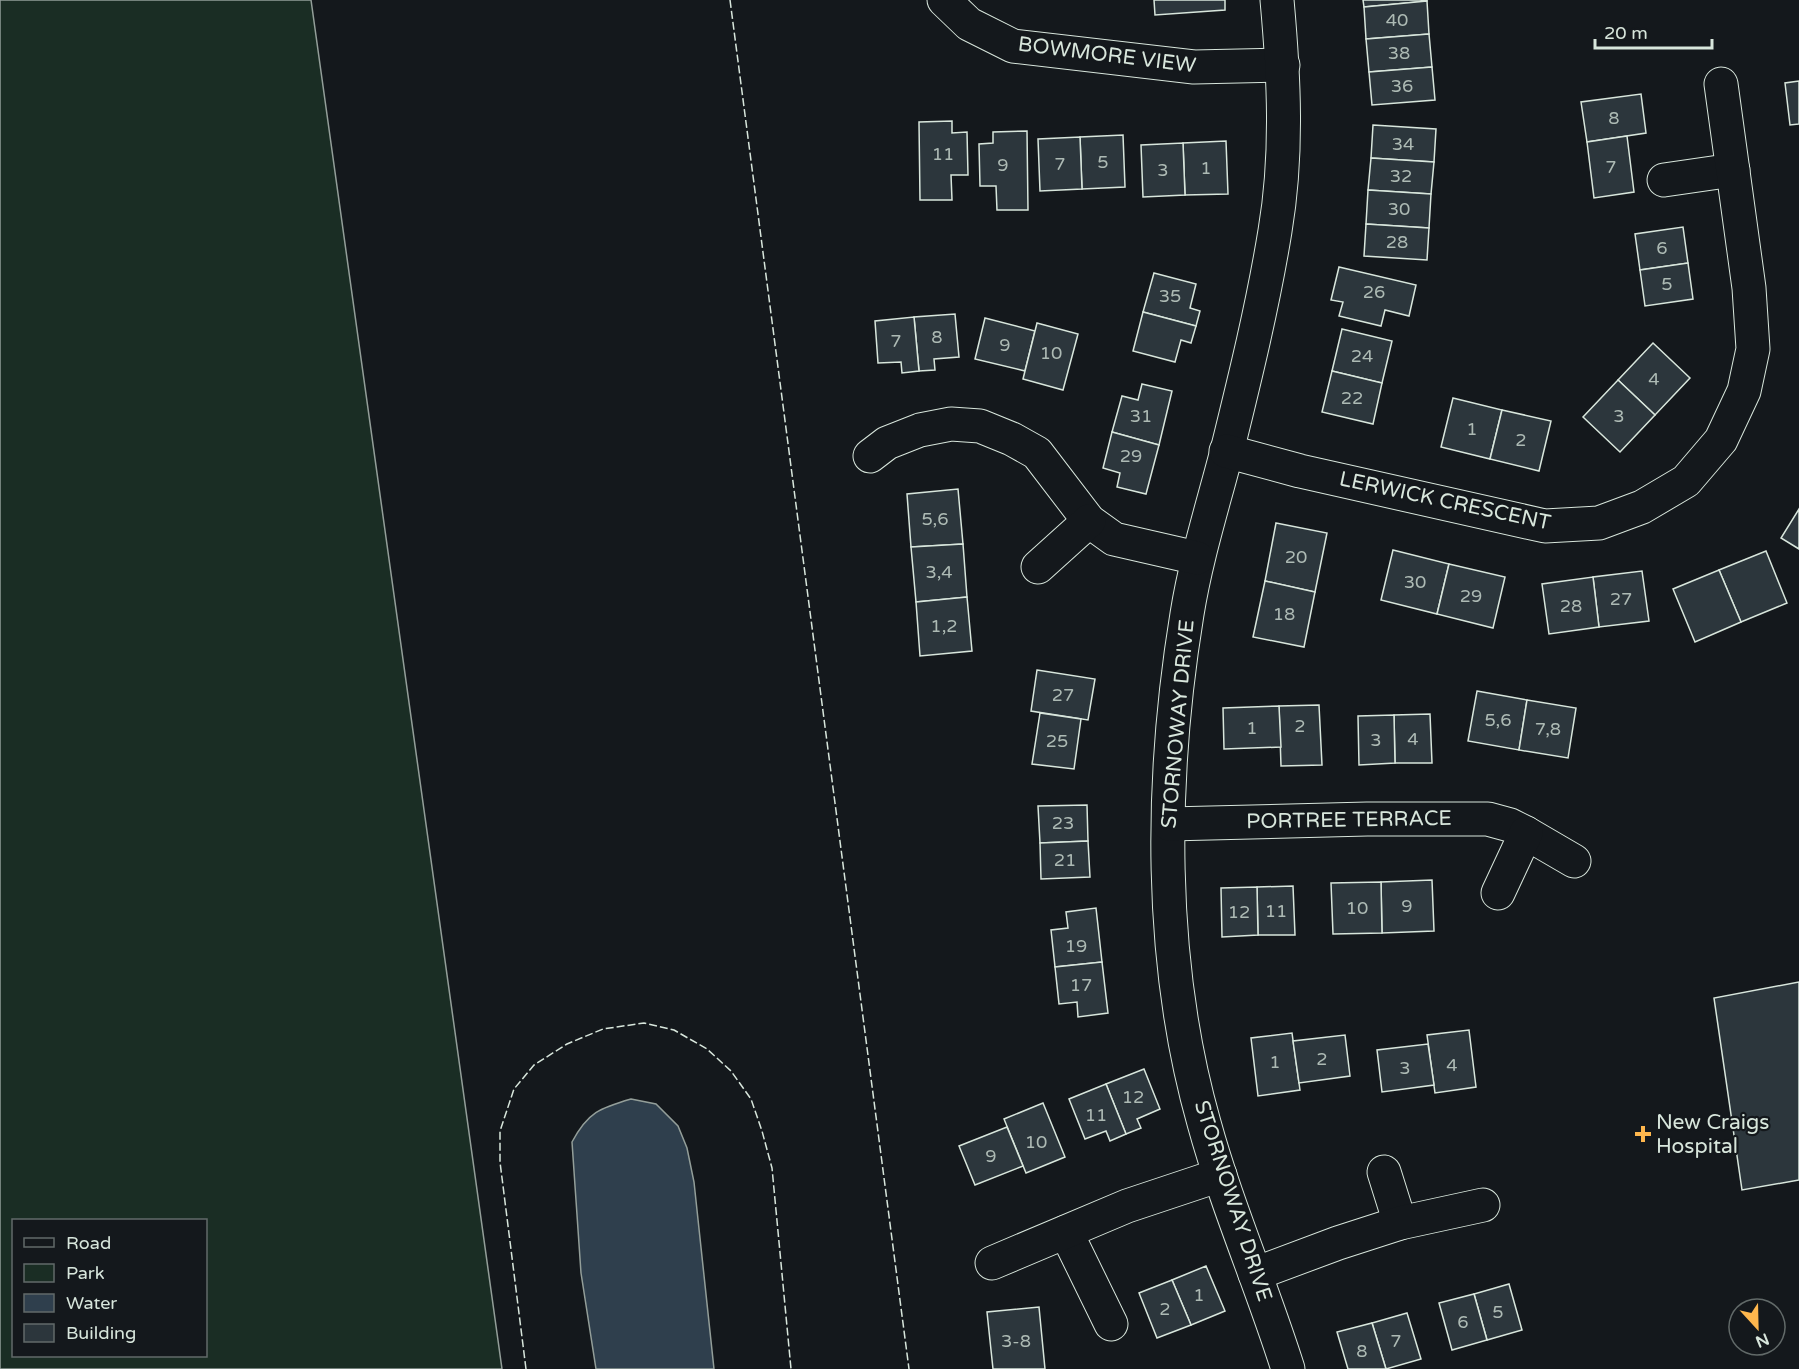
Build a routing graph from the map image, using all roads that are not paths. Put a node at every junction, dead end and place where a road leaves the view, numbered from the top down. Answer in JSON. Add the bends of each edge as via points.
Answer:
{"nodes":[{"id":1,"x":944,"y":0,"type":"edge"},
{"id":2,"x":1277,"y":0,"type":"edge"},
{"id":3,"x":1283,"y":65,"type":"junction"},
{"id":4,"x":1720,"y":84,"type":"dead end"},
{"id":5,"x":1733,"y":170,"type":"junction"},
{"id":6,"x":1664,"y":180,"type":"dead end"},
{"id":7,"x":1226,"y":451,"type":"junction"},
{"id":8,"x":870,"y":456,"type":"dead end"},
{"id":9,"x":1089,"y":521,"type":"junction"},
{"id":10,"x":1197,"y":558,"type":"junction"},
{"id":11,"x":1038,"y":567,"type":"dead end"},
{"id":12,"x":1169,"y":824,"type":"junction"},
{"id":13,"x":1526,"y":833,"type":"junction"},
{"id":14,"x":1574,"y":861,"type":"dead end"},
{"id":15,"x":1498,"y":893,"type":"dead end"},
{"id":16,"x":1384,"y":1172,"type":"dead end"},
{"id":17,"x":1220,"y":1174,"type":"junction"},
{"id":18,"x":1483,"y":1205,"type":"dead end"},
{"id":19,"x":1400,"y":1223,"type":"junction"},
{"id":20,"x":1066,"y":1232,"type":"junction"},
{"id":21,"x":992,"y":1263,"type":"dead end"},
{"id":22,"x":1255,"y":1274,"type":"junction"},
{"id":23,"x":1110,"y":1324,"type":"dead end"},
{"id":24,"x":1288,"y":1369,"type":"edge"}],
"edges":[{"from":1,"to":3,"type":"street","name":"BOWMORE VIEW","via":[[969,24],[1013,46],[1194,67]]},
{"from":2,"to":3,"type":"street","name":"STORNOWAY DRIVE"},
{"from":3,"to":7,"type":"street","name":"STORNOWAY DRIVE","via":[[1285,116],[1275,229]]},
{"from":4,"to":5,"type":"street","name":"LERWICK CRESCENT"},
{"from":5,"to":6,"type":"street"},
{"from":5,"to":7,"type":"street","name":"LERWICK CRESCENT","via":[[1753,349],[1744,391],[1721,440],[1686,481],[1642,507],[1599,523],[1545,526]]},
{"from":7,"to":10,"type":"street","name":"STORNOWAY DRIVE"},
{"from":8,"to":9,"type":"street","via":[[886,443],[920,430],[951,424],[980,426],[1037,453]]},
{"from":9,"to":10,"type":"street","via":[[1114,539]]},
{"from":9,"to":11,"type":"street"},
{"from":10,"to":12,"type":"street","name":"STORNOWAY DRIVE","via":[[1179,670]]},
{"from":12,"to":13,"type":"street","name":"PORTREE TERRACE","via":[[1458,818],[1488,819]]},
{"from":12,"to":17,"type":"street","name":"STORNOWAY DRIVE","via":[[1173,956],[1192,1074]]},
{"from":13,"to":14,"type":"street","name":"PORTREE TERRACE"},
{"from":13,"to":15,"type":"street"},
{"from":16,"to":19,"type":"street"},
{"from":17,"to":20,"type":"street"},
{"from":17,"to":22,"type":"street","name":"STORNOWAY DRIVE"},
{"from":18,"to":19,"type":"street"},
{"from":19,"to":22,"type":"street"},
{"from":20,"to":21,"type":"street"},
{"from":20,"to":23,"type":"street"},
{"from":22,"to":24,"type":"street","name":"STORNOWAY DRIVE"}]}
